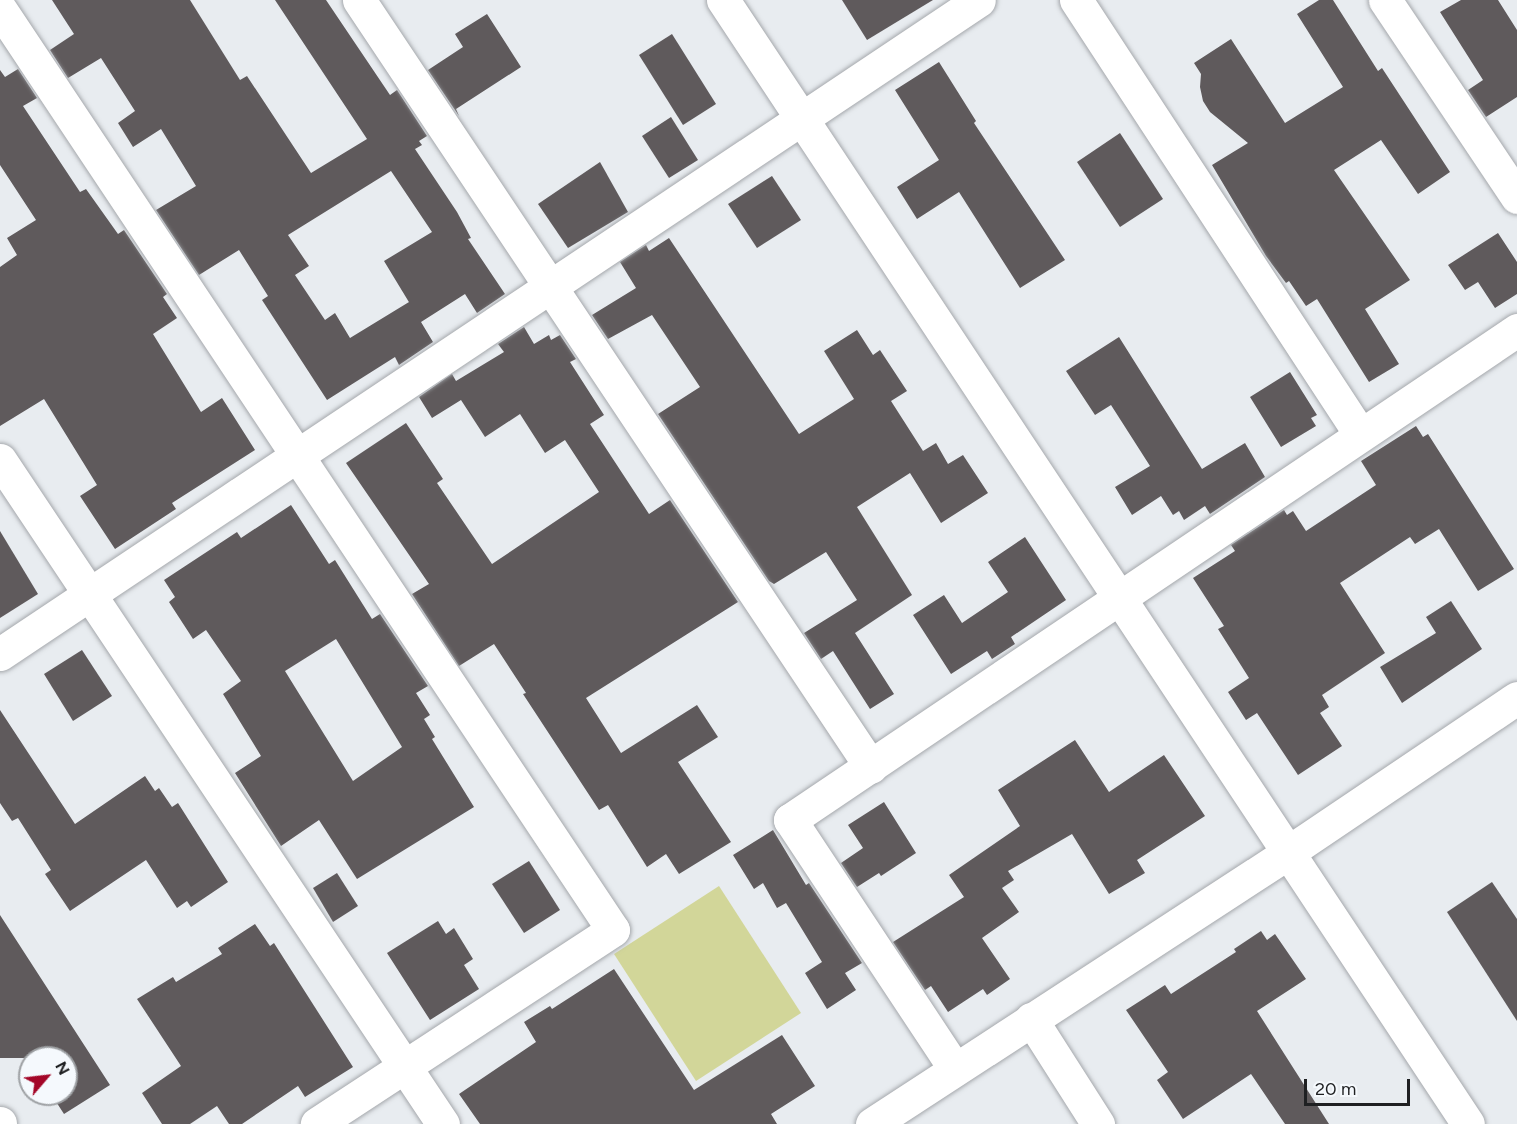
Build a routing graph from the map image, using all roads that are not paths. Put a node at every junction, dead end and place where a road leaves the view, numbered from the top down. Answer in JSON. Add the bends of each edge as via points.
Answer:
{"nodes":[{"id":1,"x":359,"y":0,"type":"edge"},
{"id":2,"x":723,"y":0,"type":"edge"},
{"id":3,"x":979,"y":0,"type":"edge"},
{"id":4,"x":1077,"y":0,"type":"edge"},
{"id":5,"x":1392,"y":3,"type":"edge"},
{"id":6,"x":0,"y":9,"type":"edge"},
{"id":7,"x":801,"y":119,"type":"junction"},
{"id":8,"x":1517,"y":197,"type":"edge"},
{"id":9,"x":550,"y":286,"type":"junction"},
{"id":10,"x":1517,"y":330,"type":"edge"},
{"id":11,"x":1360,"y":434,"type":"junction"},
{"id":12,"x":297,"y":456,"type":"junction"},
{"id":13,"x":0,"y":460,"type":"edge"},
{"id":14,"x":89,"y":595,"type":"junction"},
{"id":15,"x":1119,"y":598,"type":"junction"},
{"id":16,"x":0,"y":654,"type":"edge"},
{"id":17,"x":1517,"y":698,"type":"edge"},
{"id":18,"x":871,"y":767,"type":"junction"},
{"id":19,"x":1287,"y":853,"type":"junction"},
{"id":20,"x":1031,"y":1019,"type":"junction"},
{"id":21,"x":405,"y":1067,"type":"junction"},
{"id":22,"x":955,"y":1069,"type":"junction"},
{"id":23,"x":317,"y":1124,"type":"edge"},
{"id":24,"x":443,"y":1124,"type":"edge"},
{"id":25,"x":872,"y":1124,"type":"edge"},
{"id":26,"x":1098,"y":1124,"type":"edge"},
{"id":27,"x":1468,"y":1124,"type":"edge"}],
"edges":[{"from":1,"to":9,"type":"street"},
{"from":2,"to":7,"type":"street"},
{"from":3,"to":7,"type":"street"},
{"from":4,"to":11,"type":"street"},
{"from":5,"to":8,"type":"street"},
{"from":6,"to":12,"type":"street"},
{"from":7,"to":9,"type":"street"},
{"from":7,"to":15,"type":"street"},
{"from":9,"to":12,"type":"street"},
{"from":9,"to":18,"type":"street"},
{"from":10,"to":11,"type":"street"},
{"from":11,"to":15,"type":"street"},
{"from":12,"to":14,"type":"street"},
{"from":12,"to":21,"type":"street","via":[[613,930]]},
{"from":13,"to":14,"type":"street"},
{"from":14,"to":16,"type":"street"},
{"from":14,"to":21,"type":"street"},
{"from":15,"to":18,"type":"street"},
{"from":15,"to":19,"type":"street"},
{"from":17,"to":19,"type":"street"},
{"from":18,"to":22,"type":"street","via":[[790,820]]},
{"from":19,"to":20,"type":"street"},
{"from":19,"to":27,"type":"street"},
{"from":20,"to":22,"type":"street"},
{"from":20,"to":26,"type":"street"},
{"from":21,"to":23,"type":"street"},
{"from":21,"to":24,"type":"street"},
{"from":22,"to":25,"type":"street"}]}
